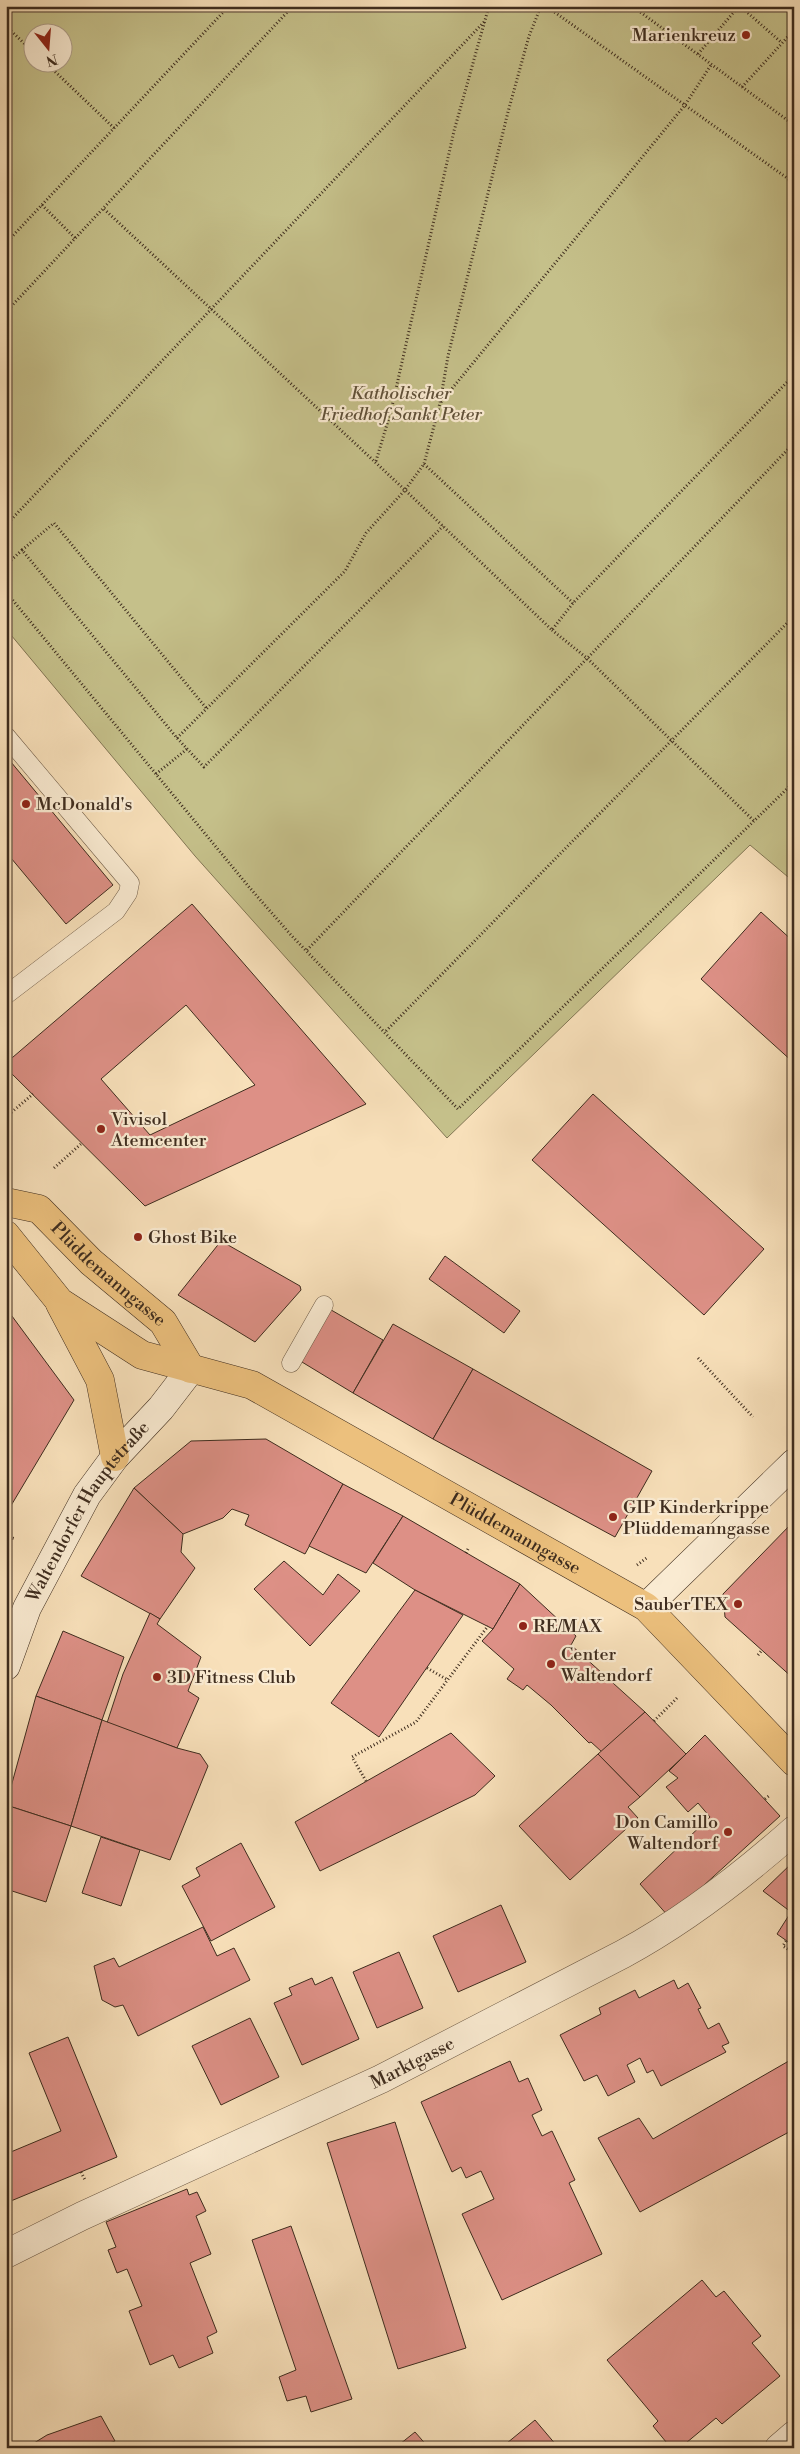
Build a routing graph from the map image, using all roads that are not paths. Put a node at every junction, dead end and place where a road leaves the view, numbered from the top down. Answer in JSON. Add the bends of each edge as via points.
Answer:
{"nodes":[{"id":1,"x":6,"y":736,"type":"edge"},
{"id":2,"x":6,"y":995,"type":"edge"},
{"id":3,"x":6,"y":1202,"type":"edge"},
{"id":4,"x":6,"y":1235,"type":"edge"},
{"id":5,"x":60,"y":1302,"type":"junction"},
{"id":6,"x":324,"y":1305,"type":"dead end"},
{"id":7,"x":292,"y":1363,"type":"dead end"},
{"id":8,"x":192,"y":1369,"type":"junction"},
{"id":9,"x":115,"y":1457,"type":"junction"},
{"id":10,"x":794,"y":1463,"type":"edge"},
{"id":11,"x":646,"y":1607,"type":"junction"},
{"id":12,"x":6,"y":1666,"type":"edge"},
{"id":13,"x":794,"y":1762,"type":"edge"},
{"id":14,"x":794,"y":1830,"type":"edge"},
{"id":15,"x":6,"y":2254,"type":"edge"},
{"id":16,"x":794,"y":2435,"type":"edge"},
{"id":17,"x":779,"y":2448,"type":"edge"}],
"edges":[{"from":1,"to":2,"type":"lane","via":[[130,883],[128,893],[116,910]]},
{"from":3,"to":8,"type":"main road","name":"Plüddemanngasse","via":[[39,1209],[90,1262],[163,1322]]},
{"from":4,"to":5,"type":"main road","name":"Plüddemanngasse"},
{"from":5,"to":8,"type":"main road","name":"Plüddemanngasse","via":[[142,1355]]},
{"from":5,"to":9,"type":"main road","via":[[100,1380]]},
{"from":6,"to":7,"type":"lane"},
{"from":8,"to":9,"type":"street","name":"Waltendorfer Hauptstraße"},
{"from":8,"to":11,"type":"main road","name":"Plüddemanngasse","via":[[252,1385]]},
{"from":9,"to":12,"type":"street","name":"Waltendorfer Hauptstraße","via":[[87,1494],[27,1608]]},
{"from":10,"to":11,"type":"street"},
{"from":11,"to":13,"type":"main road","name":"Plüddemanngasse"},
{"from":14,"to":15,"type":"street","name":"Marktgasse","via":[[706,1902],[658,1935],[606,1964],[381,2078]]},
{"from":16,"to":17,"type":"street"}]}
